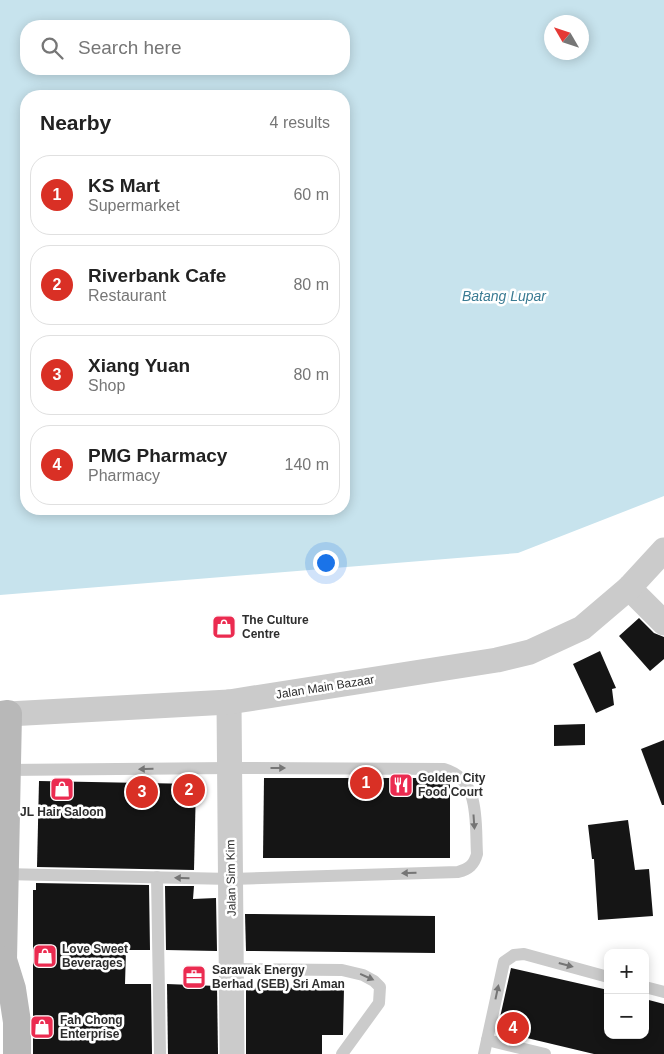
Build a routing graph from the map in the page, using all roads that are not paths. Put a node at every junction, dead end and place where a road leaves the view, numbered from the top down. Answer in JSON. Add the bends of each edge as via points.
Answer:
{"nodes":[{"id":1,"x":664,"y":550,"type":"edge"},
{"id":2,"x":629,"y":588,"type":"junction"},
{"id":3,"x":664,"y":623,"type":"edge"},
{"id":4,"x":229,"y":702,"type":"junction"},
{"id":5,"x":4,"y":714,"type":"edge"},
{"id":6,"x":230,"y":768,"type":"junction"},
{"id":7,"x":3,"y":770,"type":"edge"},
{"id":8,"x":2,"y":874,"type":"edge"},
{"id":9,"x":157,"y":877,"type":"junction"},
{"id":10,"x":231,"y":878,"type":"junction"},
{"id":11,"x":1,"y":964,"type":"edge"},
{"id":12,"x":232,"y":969,"type":"junction"},
{"id":13,"x":604,"y":976,"type":"edge"},
{"id":14,"x":649,"y":988,"type":"edge"},
{"id":15,"x":664,"y":992,"type":"edge"},
{"id":16,"x":9,"y":1040,"type":"edge"},
{"id":17,"x":487,"y":1040,"type":"junction"},
{"id":18,"x":160,"y":1054,"type":"edge"},
{"id":19,"x":232,"y":1054,"type":"edge"},
{"id":20,"x":342,"y":1054,"type":"edge"},
{"id":21,"x":484,"y":1054,"type":"edge"},
{"id":22,"x":545,"y":1054,"type":"edge"}],
"edges":[{"from":1,"to":2,"type":"street","name":"Jalan Main Bazaar"},
{"from":2,"to":3,"type":"street"},
{"from":2,"to":4,"type":"street","name":"Jalan Main Bazaar","via":[[582,628],[530,652]]},
{"from":4,"to":5,"type":"street","name":"Jalan Main Bazaar"},
{"from":4,"to":6,"type":"street","name":"Jalan Sim Kim"},
{"from":5,"to":7,"type":"street"},
{"from":6,"to":7,"type":"lane","one_way":true},
{"from":6,"to":10,"type":"street","name":"Jalan Sim Kim"},
{"from":6,"to":10,"type":"lane","one_way":true,"via":[[429,768],[452,772],[469,787],[473,798],[477,854],[470,867],[458,872]]},
{"from":7,"to":8,"type":"street"},
{"from":8,"to":9,"type":"lane"},
{"from":8,"to":11,"type":"street"},
{"from":10,"to":9,"type":"lane","one_way":true},
{"from":9,"to":18,"type":"lane"},
{"from":10,"to":12,"type":"street","name":"Jalan Sim Kim"},
{"from":11,"to":16,"type":"street","via":[[12,989]]},
{"from":12,"to":19,"type":"street","name":"Jalan Sim Kim"},
{"from":12,"to":20,"type":"lane","one_way":true,"via":[[342,970],[374,981],[380,987],[379,1003]]},
{"from":17,"to":13,"type":"lane","one_way":true,"via":[[504,962],[514,956],[524,954]]},
{"from":14,"to":15,"type":"lane"},
{"from":17,"to":21,"type":"lane"},
{"from":17,"to":22,"type":"lane"}]}
